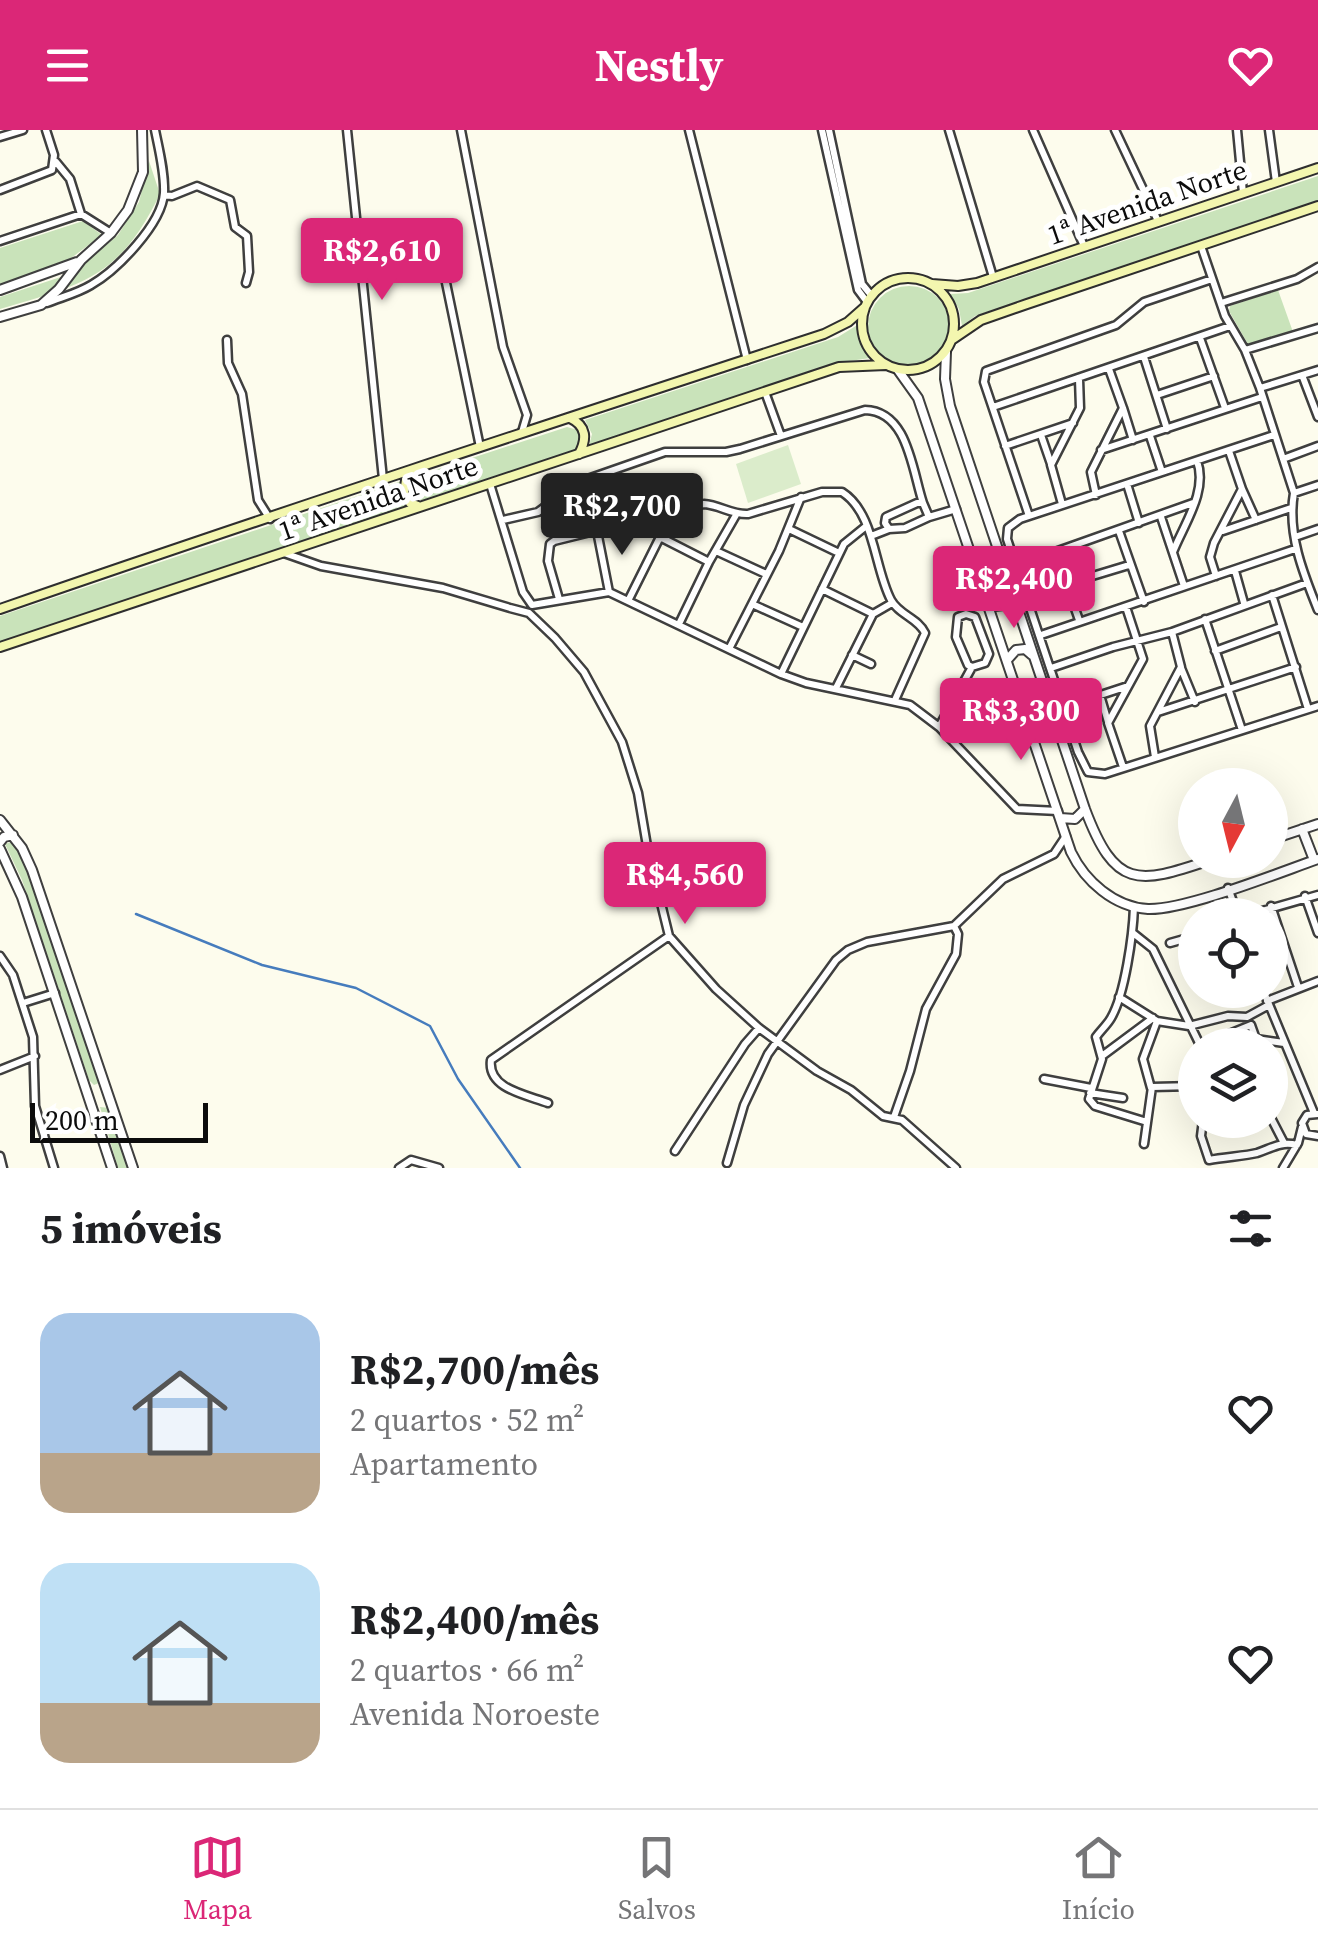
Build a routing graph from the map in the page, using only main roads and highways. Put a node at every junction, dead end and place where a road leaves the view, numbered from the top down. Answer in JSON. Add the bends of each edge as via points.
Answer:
{"nodes":[{"id":1,"x":1318,"y":168,"type":"edge"},
{"id":2,"x":1318,"y":206,"type":"edge"},
{"id":3,"x":932,"y":284,"type":"junction"},
{"id":4,"x":868,"y":301,"type":"junction"},
{"id":5,"x":953,"y":338,"type":"junction"},
{"id":6,"x":886,"y":365,"type":"junction"},
{"id":7,"x":570,"y":418,"type":"junction"},
{"id":8,"x":579,"y":454,"type":"junction"},
{"id":9,"x":414,"y":471,"type":"junction"},
{"id":10,"x":419,"y":506,"type":"junction"},
{"id":11,"x":0,"y":608,"type":"edge"},
{"id":12,"x":0,"y":647,"type":"edge"}],
"edges":[{"from":1,"to":3,"type":"main road","name":"1ᵃ Avenida Norte","via":[[993,277]]},
{"from":2,"to":5,"type":"main road","name":"1ᵃ Avenida Norte","via":[[981,320]]},
{"from":3,"to":4,"type":"main road","via":[[893,280]]},
{"from":3,"to":5,"type":"main road","via":[[952,308]]},
{"from":4,"to":6,"type":"main road","via":[[862,334]]},
{"from":4,"to":7,"type":"main road","name":"1ᵃ Avenida Norte","via":[[831,332]]},
{"from":5,"to":6,"type":"main road","via":[[925,368]]},
{"from":6,"to":8,"type":"main road","name":"1ᵃ Avenida Norte","via":[[839,367]]},
{"from":7,"to":8,"type":"main road","via":[[584,433]]},
{"from":7,"to":9,"type":"main road","name":"1ᵃ Avenida Norte"},
{"from":8,"to":10,"type":"main road","name":"1ᵃ Avenida Norte"},
{"from":9,"to":10,"type":"main road","via":[[404,493]]},
{"from":9,"to":11,"type":"main road","name":"1ᵃ Avenida Norte"},
{"from":10,"to":12,"type":"main road","name":"1ᵃ Avenida Norte"}]}
